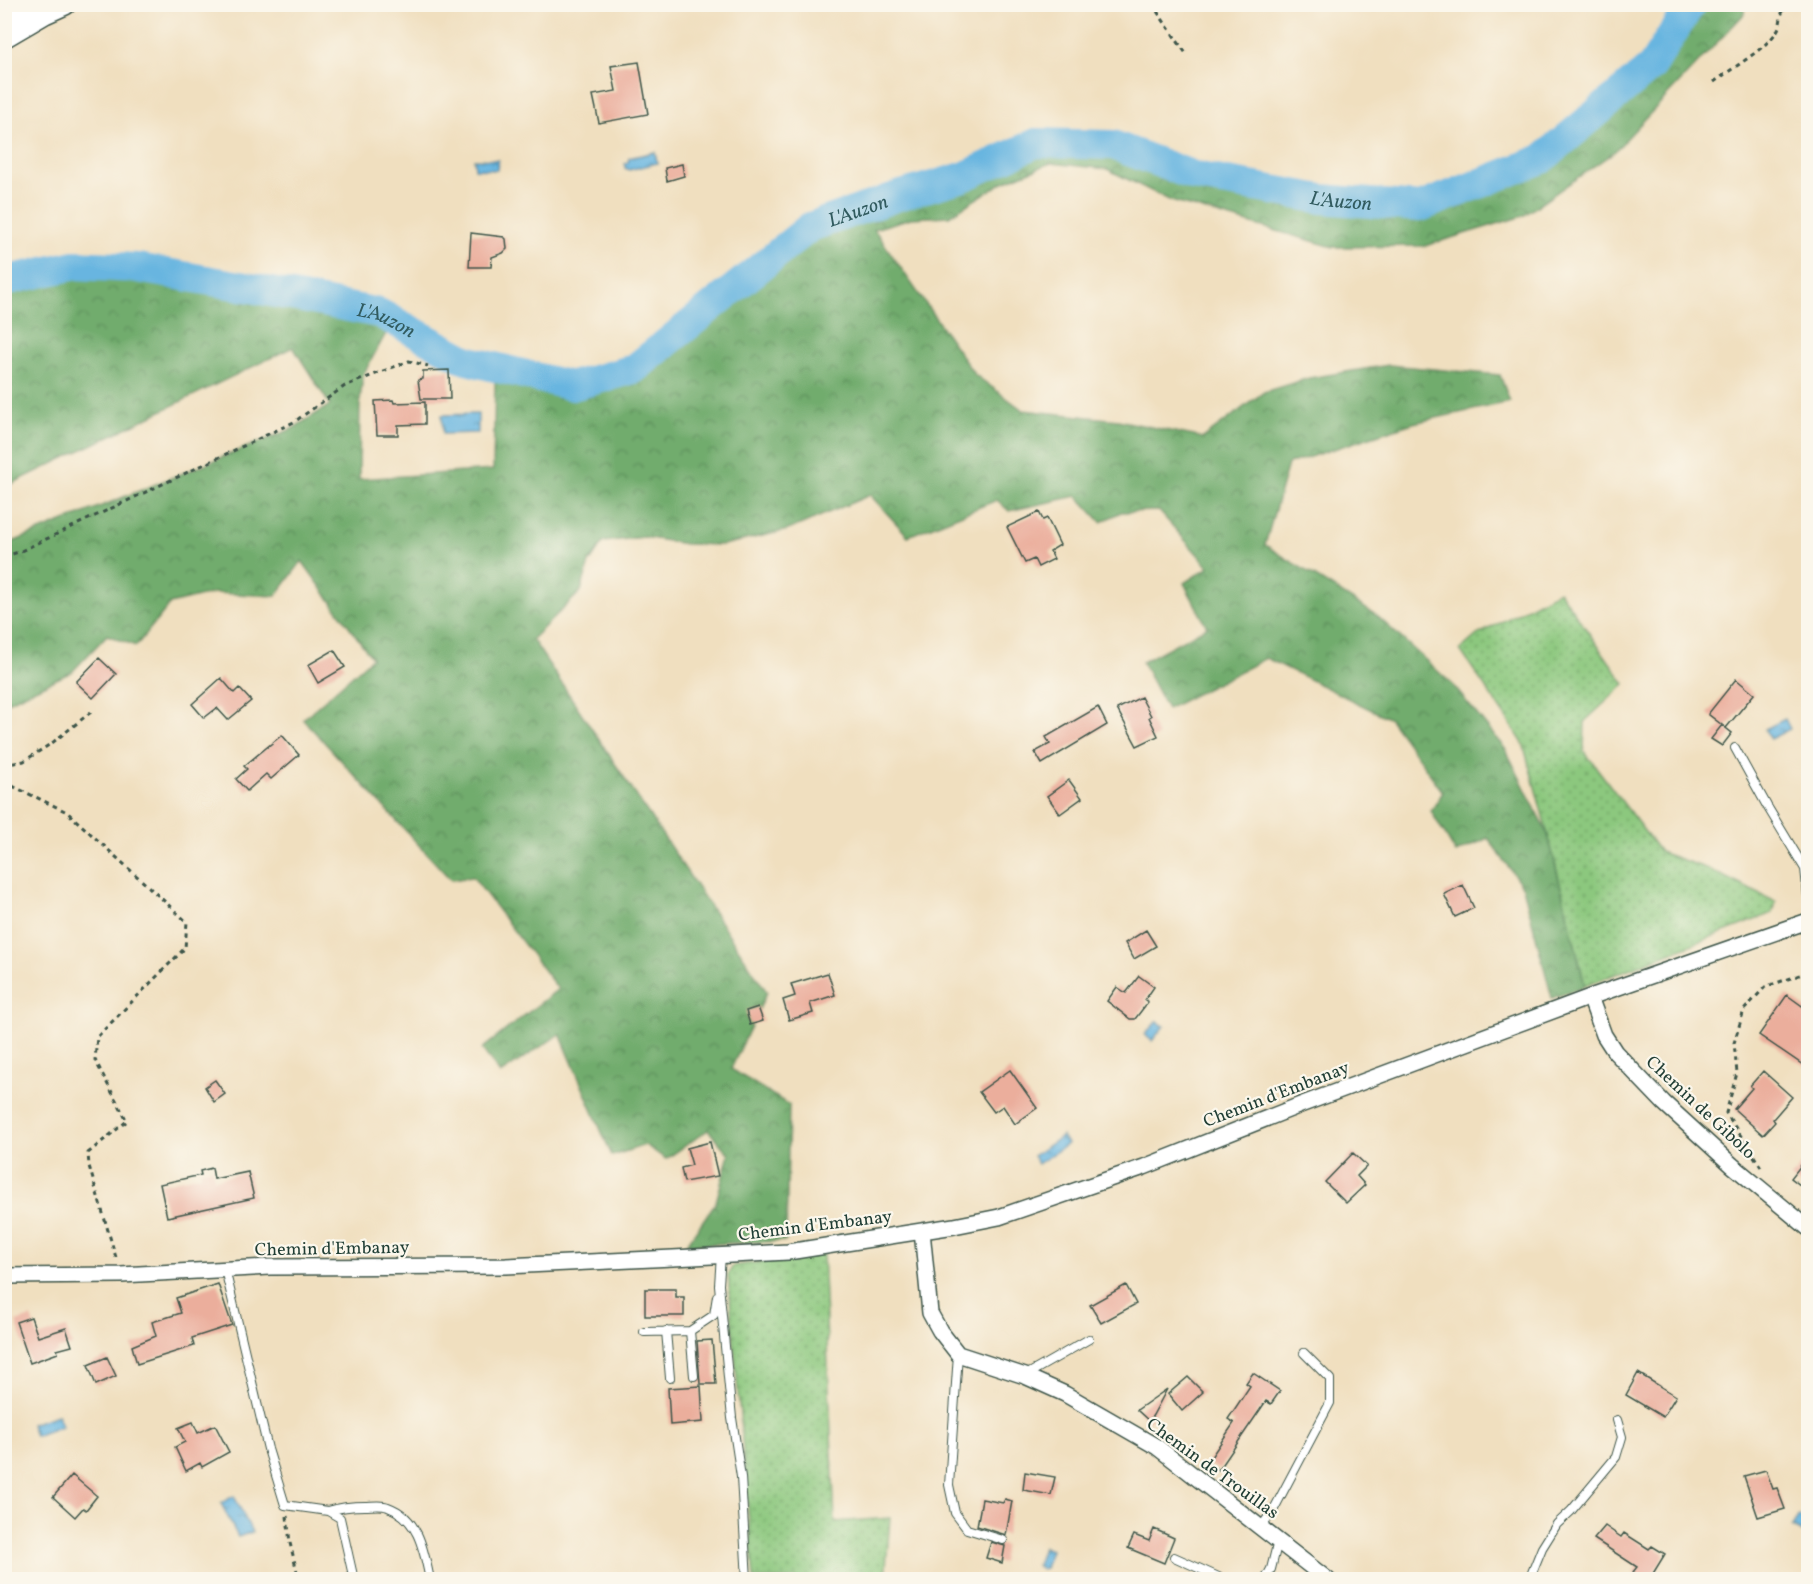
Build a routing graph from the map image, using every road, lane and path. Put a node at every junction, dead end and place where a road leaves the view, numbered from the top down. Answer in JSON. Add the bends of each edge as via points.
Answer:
{"nodes":[{"id":1,"x":22,"y":4,"type":"edge"},
{"id":2,"x":45,"y":4,"type":"edge"},
{"id":3,"x":65,"y":4,"type":"edge"},
{"id":4,"x":1152,"y":4,"type":"edge"},
{"id":5,"x":1787,"y":4,"type":"edge"},
{"id":6,"x":4,"y":15,"type":"edge"},
{"id":7,"x":4,"y":26,"type":"edge"},
{"id":8,"x":4,"y":37,"type":"edge"},
{"id":9,"x":1187,"y":55,"type":"dead end"},
{"id":10,"x":1714,"y":82,"type":"dead end"},
{"id":11,"x":428,"y":366,"type":"dead end"},
{"id":12,"x":4,"y":557,"type":"edge"},
{"id":13,"x":91,"y":712,"type":"dead end"},
{"id":14,"x":1735,"y":748,"type":"dead end"},
{"id":15,"x":4,"y":765,"type":"edge"},
{"id":16,"x":4,"y":782,"type":"edge"},
{"id":17,"x":1809,"y":897,"type":"edge"},
{"id":18,"x":1809,"y":921,"type":"edge"},
{"id":19,"x":1809,"y":972,"type":"edge"},
{"id":20,"x":1590,"y":997,"type":"junction"},
{"id":21,"x":1764,"y":1171,"type":"dead end"},
{"id":22,"x":1809,"y":1228,"type":"edge"},
{"id":23,"x":922,"y":1231,"type":"junction"},
{"id":24,"x":721,"y":1256,"type":"junction"},
{"id":25,"x":225,"y":1269,"type":"junction"},
{"id":26,"x":121,"y":1275,"type":"junction"},
{"id":27,"x":4,"y":1276,"type":"edge"},
{"id":28,"x":719,"y":1285,"type":"junction"},
{"id":29,"x":666,"y":1331,"type":"junction"},
{"id":30,"x":690,"y":1331,"type":"junction"},
{"id":31,"x":644,"y":1332,"type":"dead end"},
{"id":32,"x":1089,"y":1339,"type":"dead end"},
{"id":33,"x":1304,"y":1353,"type":"dead end"},
{"id":34,"x":958,"y":1354,"type":"junction"},
{"id":35,"x":1025,"y":1376,"type":"junction"},
{"id":36,"x":694,"y":1377,"type":"dead end"},
{"id":37,"x":670,"y":1378,"type":"dead end"},
{"id":38,"x":1617,"y":1420,"type":"dead end"},
{"id":39,"x":285,"y":1506,"type":"junction"},
{"id":40,"x":328,"y":1511,"type":"junction"},
{"id":41,"x":1261,"y":1527,"type":"junction"},
{"id":42,"x":1003,"y":1540,"type":"dead end"},
{"id":43,"x":1278,"y":1540,"type":"junction"},
{"id":44,"x":1174,"y":1557,"type":"dead end"},
{"id":45,"x":299,"y":1580,"type":"edge"},
{"id":46,"x":354,"y":1580,"type":"edge"},
{"id":47,"x":430,"y":1580,"type":"edge"},
{"id":48,"x":747,"y":1580,"type":"edge"},
{"id":49,"x":1225,"y":1580,"type":"edge"},
{"id":50,"x":1265,"y":1580,"type":"edge"},
{"id":51,"x":1328,"y":1580,"type":"edge"},
{"id":52,"x":1529,"y":1580,"type":"edge"}],
"edges":[{"from":1,"to":6,"type":"main road"},
{"from":2,"to":7,"type":"street"},
{"from":3,"to":8,"type":"main road"},
{"from":4,"to":9,"type":"path"},
{"from":5,"to":10,"type":"path","via":[[1780,12],[1779,29],[1768,42]]},
{"from":11,"to":12,"type":"path","via":[[409,361],[345,386],[294,422]]},
{"from":13,"to":15,"type":"path","via":[[24,761]]},
{"from":14,"to":17,"type":"lane","via":[[1805,869]]},
{"from":16,"to":26,"type":"path","via":[[67,812],[187,922],[185,948],[97,1037],[95,1060],[127,1121],[88,1153]]},
{"from":18,"to":20,"type":"street","name":"Chemin d'Embanay"},
{"from":19,"to":21,"type":"path","via":[[1765,987],[1744,1010],[1734,1043],[1737,1073],[1726,1113]]},
{"from":20,"to":22,"type":"street","name":"Chemin de Gibolo","via":[[1615,1052],[1732,1165]]},
{"from":20,"to":23,"type":"street","name":"Chemin d'Embanay","via":[[1133,1171],[999,1217]]},
{"from":23,"to":24,"type":"street","name":"Chemin d'Embanay","via":[[788,1251]]},
{"from":23,"to":34,"type":"street","via":[[930,1313]]},
{"from":24,"to":25,"type":"street","name":"Chemin d'Embanay","via":[[506,1266]]},
{"from":24,"to":28,"type":"lane"},
{"from":25,"to":26,"type":"street","name":"Chemin d'Embanay"},
{"from":25,"to":39,"type":"lane"},
{"from":26,"to":27,"type":"street","name":"Chemin d'Embanay"},
{"from":28,"to":30,"type":"lane","via":[[714,1315]]},
{"from":28,"to":48,"type":"lane","via":[[741,1477]]},
{"from":29,"to":30,"type":"lane"},
{"from":29,"to":31,"type":"lane"},
{"from":29,"to":37,"type":"lane"},
{"from":30,"to":36,"type":"lane"},
{"from":32,"to":35,"type":"lane"},
{"from":33,"to":41,"type":"lane","via":[[1330,1379],[1330,1404]]},
{"from":34,"to":35,"type":"street","name":"Chemin de Trouillas"},
{"from":34,"to":42,"type":"lane","via":[[949,1485],[955,1513],[966,1529]]},
{"from":35,"to":41,"type":"street","name":"Chemin de Trouillas","via":[[1065,1394],[1157,1447]]},
{"from":38,"to":52,"type":"lane","via":[[1622,1437],[1617,1457],[1557,1524]]},
{"from":39,"to":40,"type":"lane"},
{"from":39,"to":45,"type":"path"},
{"from":40,"to":46,"type":"lane","via":[[340,1518]]},
{"from":40,"to":47,"type":"lane","via":[[343,1506],[387,1506],[408,1518],[424,1549]]},
{"from":41,"to":43,"type":"street","name":"Chemin de Trouillas"},
{"from":43,"to":50,"type":"lane"},
{"from":43,"to":51,"type":"street","name":"Chemin de Trouillas"},
{"from":44,"to":49,"type":"lane"}]}
